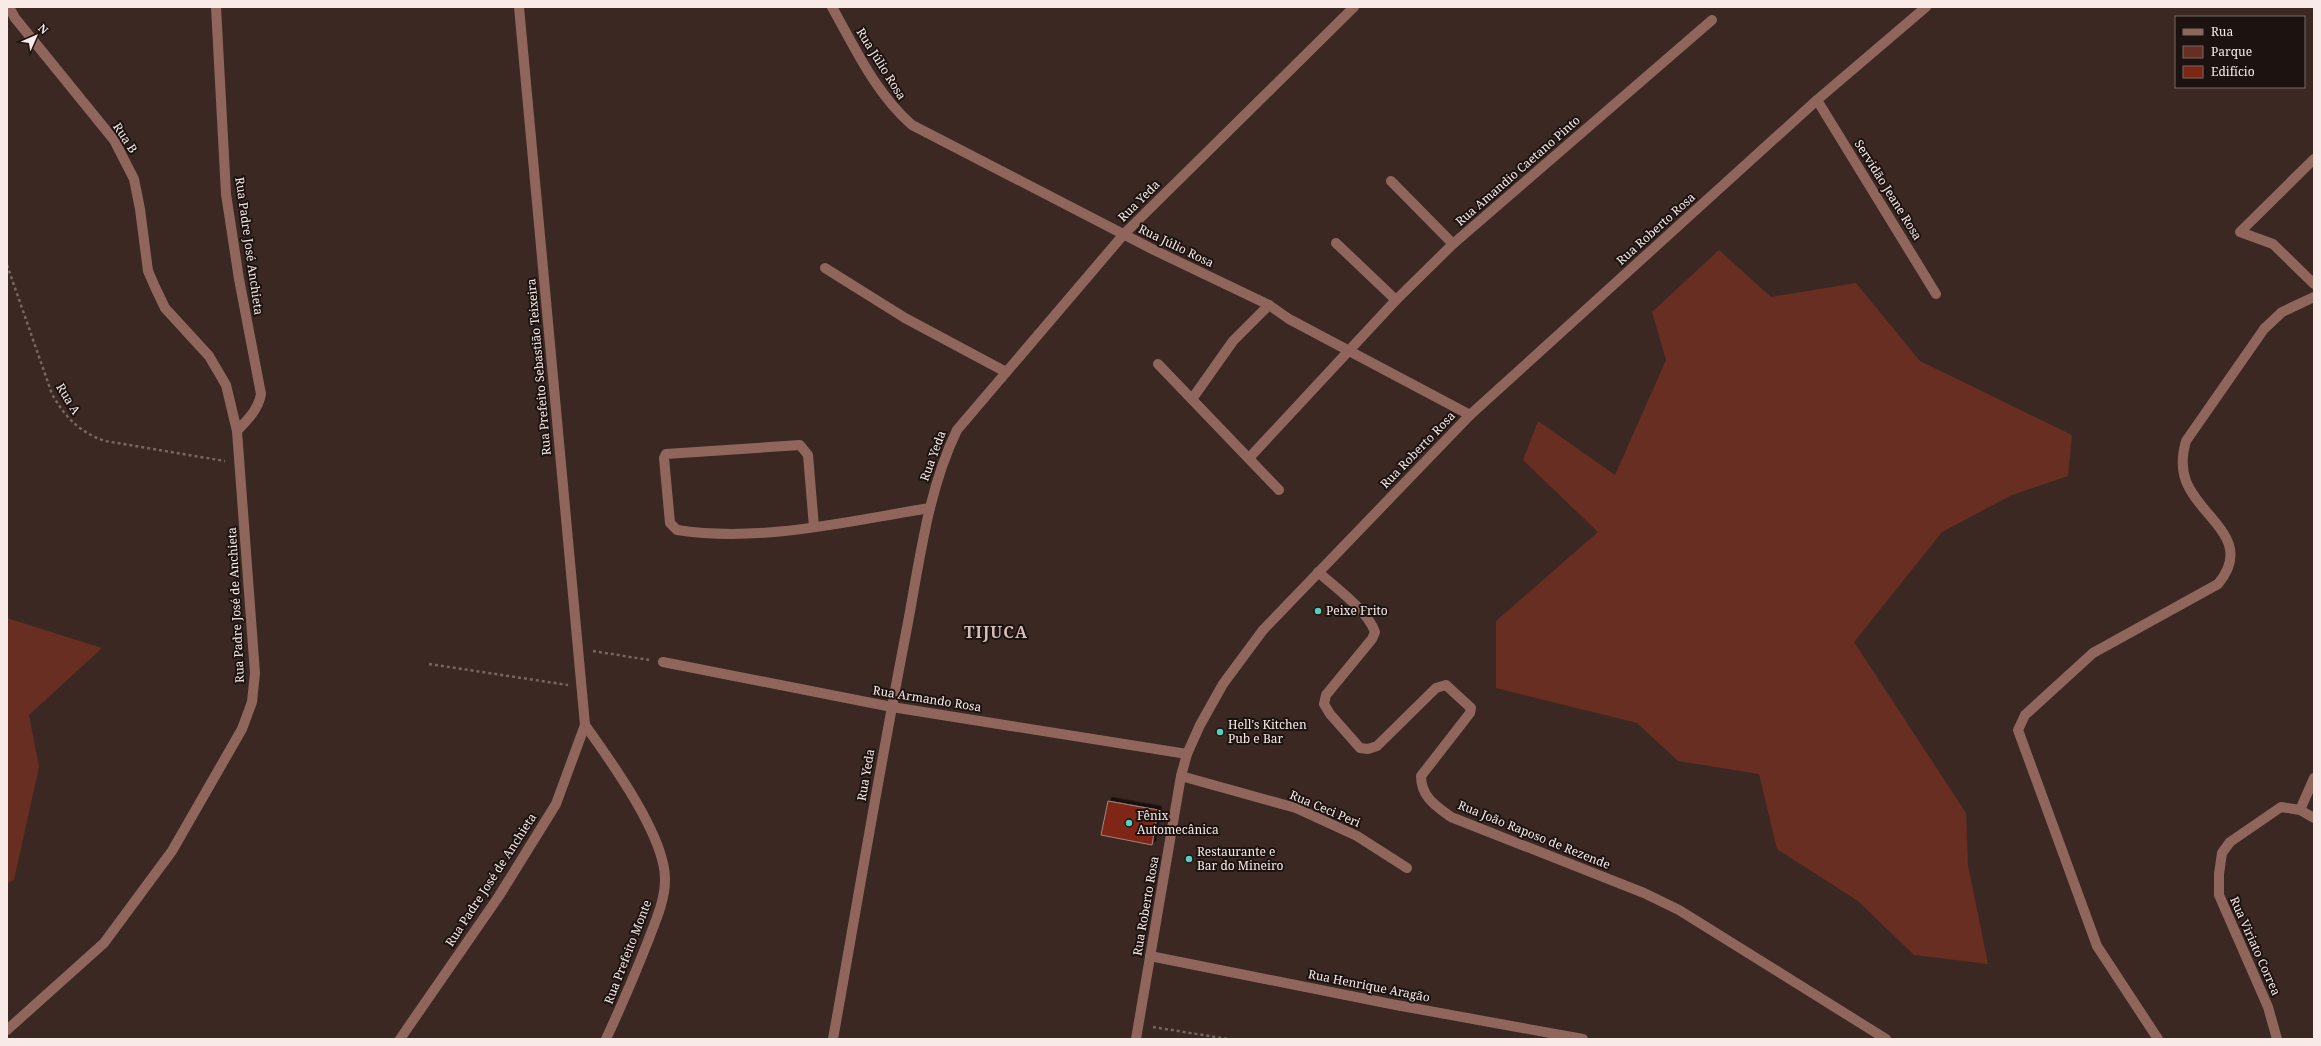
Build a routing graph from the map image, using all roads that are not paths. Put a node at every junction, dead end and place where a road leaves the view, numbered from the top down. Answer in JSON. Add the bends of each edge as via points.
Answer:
{"nodes":[{"id":1,"x":10,"y":7,"type":"edge"},
{"id":2,"x":216,"y":7,"type":"edge"},
{"id":3,"x":519,"y":7,"type":"edge"},
{"id":4,"x":832,"y":7,"type":"edge"},
{"id":5,"x":1354,"y":7,"type":"edge"},
{"id":6,"x":1926,"y":7,"type":"edge"},
{"id":7,"x":1712,"y":20,"type":"dead end"},
{"id":8,"x":1817,"y":100,"type":"junction"},
{"id":9,"x":2314,"y":159,"type":"edge"},
{"id":10,"x":1391,"y":181,"type":"dead end"},
{"id":11,"x":1124,"y":234,"type":"junction"},
{"id":12,"x":1336,"y":243,"type":"dead end"},
{"id":13,"x":1453,"y":244,"type":"junction"},
{"id":14,"x":825,"y":268,"type":"dead end"},
{"id":15,"x":2314,"y":284,"type":"edge"},
{"id":16,"x":1936,"y":294,"type":"dead end"},
{"id":17,"x":2314,"y":296,"type":"edge"},
{"id":18,"x":1396,"y":300,"type":"junction"},
{"id":19,"x":1269,"y":305,"type":"junction"},
{"id":20,"x":165,"y":308,"type":"joint"},
{"id":21,"x":1350,"y":351,"type":"junction"},
{"id":22,"x":1158,"y":364,"type":"dead end"},
{"id":23,"x":1006,"y":372,"type":"junction"},
{"id":24,"x":1192,"y":399,"type":"junction"},
{"id":25,"x":1470,"y":415,"type":"junction"},
{"id":26,"x":237,"y":430,"type":"junction"},
{"id":27,"x":1250,"y":458,"type":"junction"},
{"id":28,"x":1279,"y":490,"type":"dead end"},
{"id":29,"x":930,"y":508,"type":"junction"},
{"id":30,"x":814,"y":527,"type":"junction"},
{"id":31,"x":1318,"y":572,"type":"junction"},
{"id":32,"x":663,"y":662,"type":"road end"},
{"id":33,"x":892,"y":707,"type":"junction"},
{"id":34,"x":585,"y":725,"type":"junction"},
{"id":35,"x":1187,"y":754,"type":"junction"},
{"id":36,"x":1181,"y":776,"type":"junction"},
{"id":37,"x":2314,"y":778,"type":"edge"},
{"id":38,"x":2300,"y":810,"type":"junction"},
{"id":39,"x":2314,"y":818,"type":"edge"},
{"id":40,"x":1407,"y":868,"type":"dead end"},
{"id":41,"x":1150,"y":956,"type":"junction"},
{"id":42,"x":7,"y":1030,"type":"edge"},
{"id":43,"x":400,"y":1039,"type":"edge"},
{"id":44,"x":606,"y":1039,"type":"edge"},
{"id":45,"x":833,"y":1039,"type":"edge"},
{"id":46,"x":1136,"y":1039,"type":"edge"},
{"id":47,"x":1583,"y":1039,"type":"edge"},
{"id":48,"x":1886,"y":1039,"type":"edge"},
{"id":49,"x":2158,"y":1039,"type":"edge"},
{"id":50,"x":2277,"y":1039,"type":"edge"}],
"edges":[{"from":1,"to":20,"type":"street","name":"Rua B","via":[[15,18],[114,140],[134,179],[148,271]]},
{"from":2,"to":26,"type":"street","name":"Rua Padre José Anchieta","via":[[226,194],[261,394],[254,413]]},
{"from":3,"to":34,"type":"street","name":"Rua Prefeito Sebastião Teixeira"},
{"from":4,"to":11,"type":"street","name":"Rua Júlio Rosa","via":[[881,91],[894,109],[912,125]]},
{"from":5,"to":11,"type":"street","name":"Rua Yeda"},
{"from":6,"to":8,"type":"street","name":"Rua Roberto Rosa"},
{"from":7,"to":13,"type":"street","name":"Rua Amandio Caetano Pinto"},
{"from":8,"to":16,"type":"street","name":"Servidão Jeane Rosa"},
{"from":8,"to":25,"type":"street","name":"Rua Roberto Rosa"},
{"from":9,"to":15,"type":"street","via":[[2240,232],[2273,244]]},
{"from":10,"to":13,"type":"street"},
{"from":11,"to":19,"type":"street","name":"Rua Júlio Rosa"},
{"from":11,"to":23,"type":"street","name":"Rua Yeda"},
{"from":12,"to":18,"type":"street"},
{"from":13,"to":18,"type":"street","name":"Rua Amandio Caetano Pinto"},
{"from":14,"to":23,"type":"street","via":[[905,318]]},
{"from":17,"to":49,"type":"street","via":[[2282,312],[2264,329],[2186,441],[2182,460],[2186,481],[2222,529],[2230,548],[2231,558],[2224,577],[2218,584],[2093,652],[2025,715],[2018,730],[2098,946]]},
{"from":18,"to":21,"type":"street","name":"Rua Amandio Caetano Pinto"},
{"from":19,"to":21,"type":"street","name":"Rua Júlio Rosa","via":[[1289,319]]},
{"from":19,"to":24,"type":"street","via":[[1233,341]]},
{"from":20,"to":26,"type":"street","name":"Rua Padre José de Anchieta","via":[[209,356],[226,385]]},
{"from":21,"to":25,"type":"street","name":"Rua Júlio Rosa"},
{"from":21,"to":27,"type":"street","name":"Rua Amandio Caetano Pinto"},
{"from":22,"to":24,"type":"street"},
{"from":23,"to":29,"type":"street","name":"Rua Yeda","via":[[957,430],[944,456]]},
{"from":24,"to":27,"type":"street"},
{"from":25,"to":31,"type":"street","name":"Rua Roberto Rosa"},
{"from":26,"to":42,"type":"street","name":"Rua Padre José de Anchieta","via":[[255,673],[252,702],[242,730],[172,851],[127,915],[104,943]]},
{"from":27,"to":28,"type":"street"},
{"from":29,"to":30,"type":"street"},
{"from":29,"to":33,"type":"street","name":"Rua Yeda"},
{"from":30,"to":30,"type":"street","via":[[754,534],[677,530],[670,523],[664,458],[666,454],[800,445],[808,455]]},
{"from":31,"to":35,"type":"street","name":"Rua Roberto Rosa","via":[[1263,630],[1223,684]]},
{"from":31,"to":48,"type":"street","name":"Rua João Raposo de Rezende","via":[[1365,615],[1375,632],[1326,695],[1324,704],[1360,748],[1377,746],[1436,688],[1446,685],[1471,708],[1470,713],[1421,776],[1421,786],[1431,802],[1451,817],[1644,893],[1679,910]]},
{"from":32,"to":33,"type":"street","name":"Rua Armando Rosa"},
{"from":33,"to":35,"type":"street","name":"Rua Armando Rosa"},
{"from":33,"to":45,"type":"street","name":"Rua Yeda"},
{"from":34,"to":43,"type":"street","name":"Rua Padre José de Anchieta","via":[[556,804],[499,896]]},
{"from":34,"to":44,"type":"street","name":"Rua Prefeito Monte","via":[[617,770],[645,818],[661,856],[665,880],[661,907],[628,992]]},
{"from":35,"to":36,"type":"street","name":"Rua Roberto Rosa"},
{"from":36,"to":40,"type":"street","name":"Rua Ceci Peri","via":[[1296,808],[1357,836]]},
{"from":36,"to":41,"type":"street","name":"Rua Roberto Rosa"},
{"from":37,"to":38,"type":"street"},
{"from":38,"to":39,"type":"street","name":"Rua Viriato Correa"},
{"from":38,"to":50,"type":"street","name":"Rua Viriato Correa","via":[[2281,807],[2230,842],[2222,853],[2219,874],[2218,895],[2268,1007]]},
{"from":41,"to":46,"type":"street","name":"Rua Roberto Rosa"},
{"from":41,"to":47,"type":"street","name":"Rua Henrique Aragão"}]}
